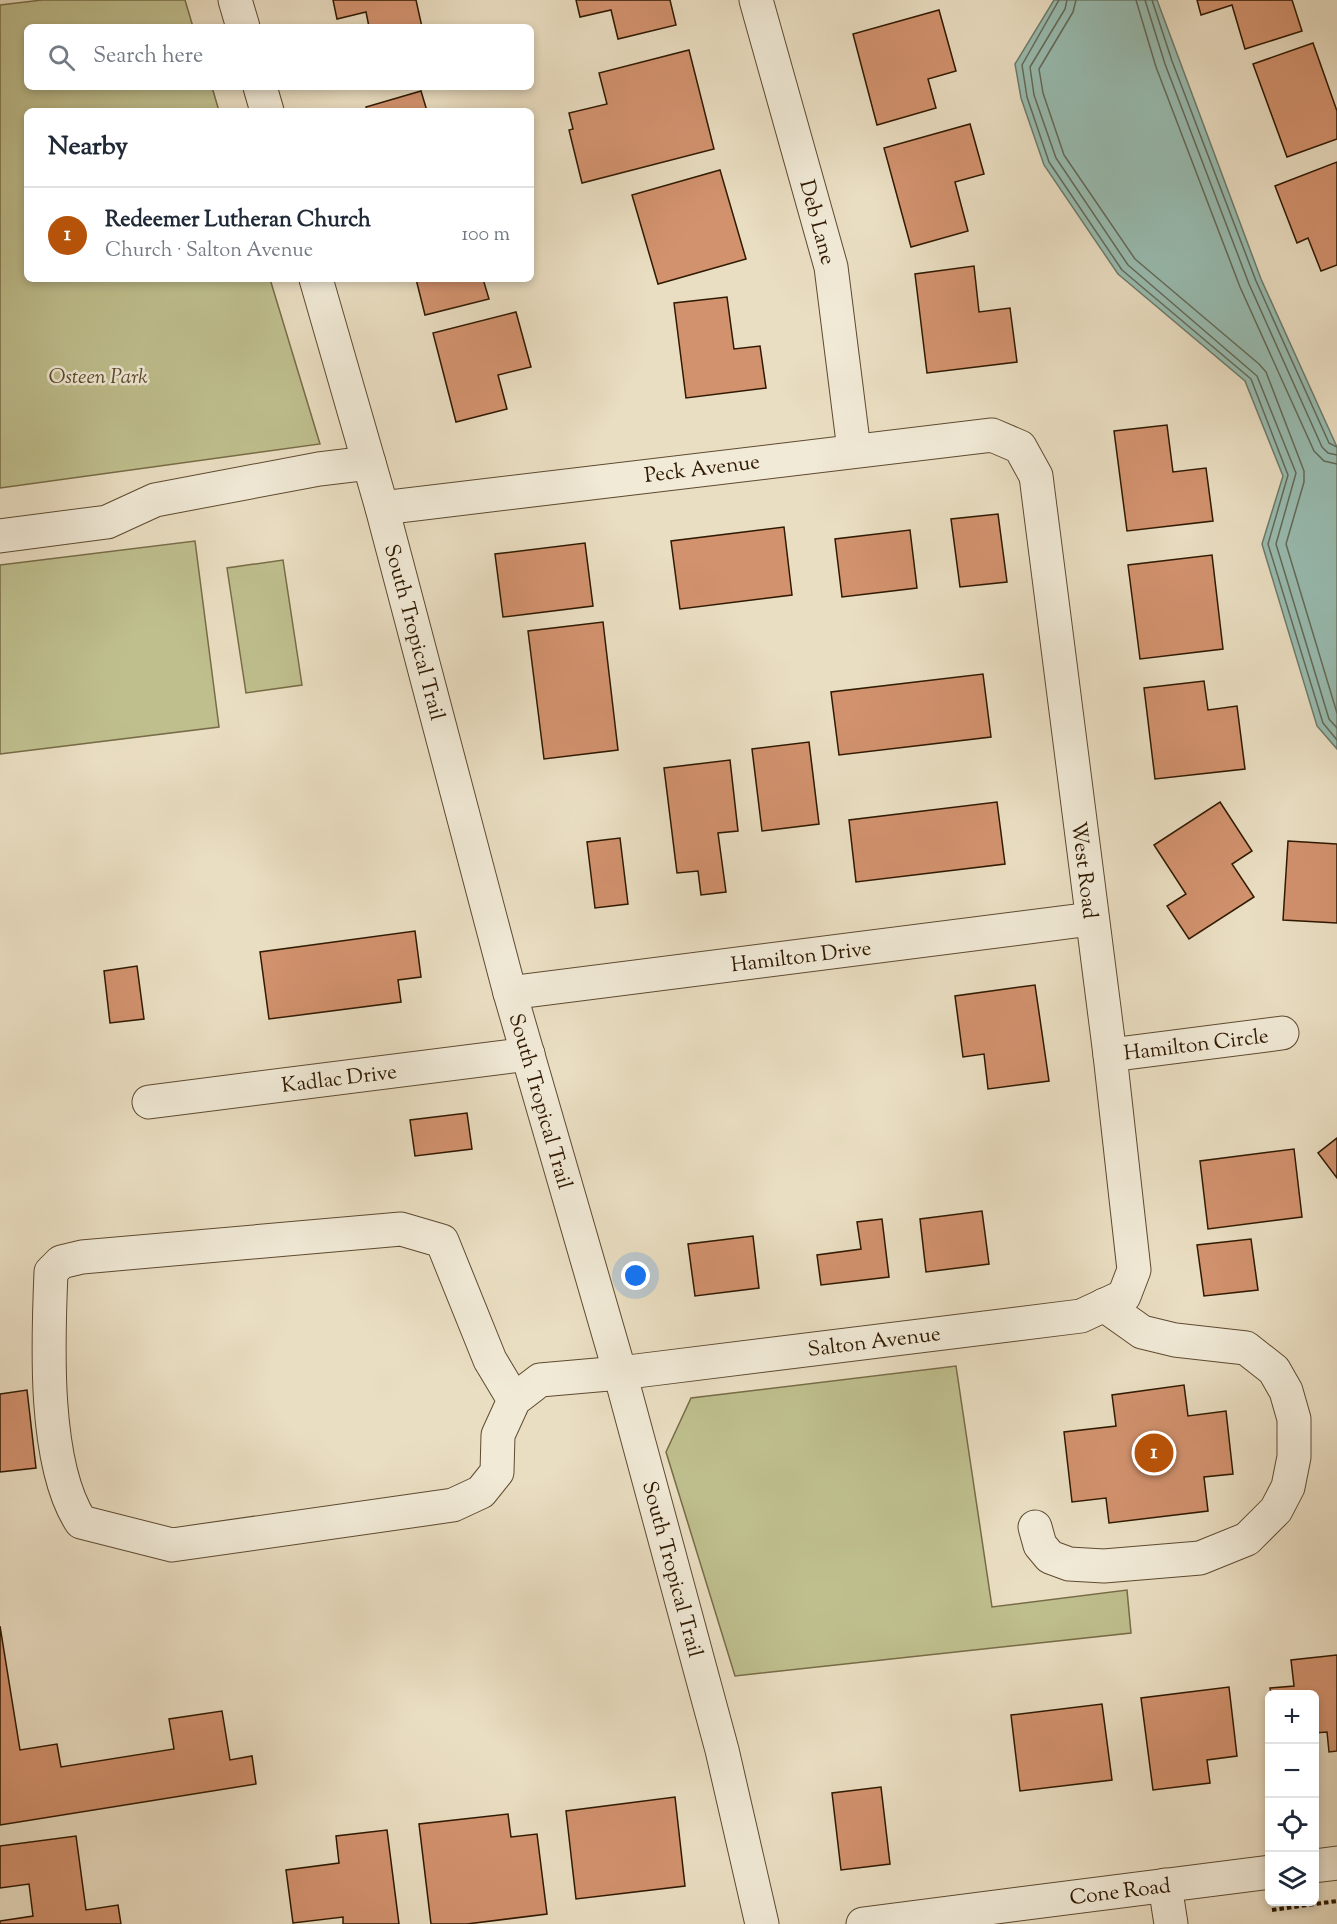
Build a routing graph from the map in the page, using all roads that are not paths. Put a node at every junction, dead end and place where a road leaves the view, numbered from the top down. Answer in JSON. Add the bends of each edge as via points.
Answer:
{"nodes":[{"id":1,"x":235,"y":0,"type":"edge"},
{"id":2,"x":756,"y":0,"type":"edge"},
{"id":3,"x":242,"y":24,"type":"edge"},
{"id":4,"x":261,"y":90,"type":"edge"},
{"id":5,"x":266,"y":108,"type":"edge"},
{"id":6,"x":317,"y":282,"type":"edge"},
{"id":7,"x":1020,"y":447,"type":"joint"},
{"id":8,"x":854,"y":450,"type":"junction"},
{"id":9,"x":369,"y":463,"type":"junction"},
{"id":10,"x":382,"y":508,"type":"junction"},
{"id":11,"x":0,"y":536,"type":"edge"},
{"id":12,"x":1091,"y":919,"type":"junction"},
{"id":13,"x":510,"y":993,"type":"junction"},
{"id":14,"x":1282,"y":1033,"type":"dead end"},
{"id":15,"x":528,"y":1054,"type":"junction"},
{"id":16,"x":1110,"y":1055,"type":"junction"},
{"id":17,"x":149,"y":1102,"type":"dead end"},
{"id":18,"x":1114,"y":1301,"type":"junction"},
{"id":19,"x":620,"y":1373,"type":"junction"},
{"id":20,"x":514,"y":1400,"type":"junction"},
{"id":21,"x":1035,"y":1527,"type":"dead end"},
{"id":22,"x":1337,"y":1863,"type":"edge"},
{"id":23,"x":1319,"y":1865,"type":"edge"},
{"id":24,"x":1265,"y":1872,"type":"edge"},
{"id":25,"x":1165,"y":1885,"type":"junction"},
{"id":26,"x":762,"y":1924,"type":"edge"},
{"id":27,"x":863,"y":1924,"type":"edge"},
{"id":28,"x":1171,"y":1924,"type":"edge"}],
"edges":[{"from":1,"to":3,"type":"street"},
{"from":2,"to":8,"type":"street","name":"Deb Lane","via":[[831,267]]},
{"from":4,"to":5,"type":"street"},
{"from":6,"to":9,"type":"street","name":"South Tropical Trail"},
{"from":7,"to":8,"type":"street","name":"Peck Avenue","via":[[992,435]]},
{"from":7,"to":12,"type":"street","name":"West Road","via":[[1036,476]]},
{"from":8,"to":10,"type":"street","name":"Peck Avenue"},
{"from":9,"to":10,"type":"street","name":"South Tropical Trail"},
{"from":9,"to":11,"type":"street","via":[[155,500],[107,522]]},
{"from":10,"to":13,"type":"street","name":"South Tropical Trail"},
{"from":12,"to":13,"type":"street","name":"Hamilton Drive"},
{"from":12,"to":16,"type":"street","name":"West Road"},
{"from":13,"to":15,"type":"street","name":"South Tropical Trail"},
{"from":14,"to":16,"type":"street","name":"Hamilton Circle"},
{"from":15,"to":17,"type":"street","name":"Kadlac Drive"},
{"from":15,"to":19,"type":"street","name":"South Tropical Trail"},
{"from":16,"to":18,"type":"street","name":"West Road","via":[[1134,1270]]},
{"from":18,"to":19,"type":"street","name":"Salton Avenue","via":[[1081,1316]]},
{"from":18,"to":21,"type":"street","via":[[1142,1332],[1246,1348],[1274,1370],[1286,1391],[1294,1419],[1294,1457],[1288,1487],[1276,1510],[1246,1539],[1200,1558],[1104,1566],[1069,1564],[1050,1557],[1040,1545]]},
{"from":19,"to":20,"type":"street","name":"Salton Avenue","via":[[540,1380]]},
{"from":19,"to":26,"type":"street","name":"South Tropical Trail","via":[[722,1750]]},
{"from":20,"to":20,"type":"street","via":[[498,1435],[497,1472],[481,1492],[453,1505],[172,1545],[81,1522],[70,1505],[60,1470],[54,1427],[49,1325],[51,1272],[61,1262],[82,1257],[317,1235],[401,1229],[412,1232],[442,1241],[490,1360]]},
{"from":22,"to":23,"type":"street"},
{"from":24,"to":25,"type":"street","name":"Cone Road"},
{"from":25,"to":27,"type":"street","name":"Cone Road"},
{"from":25,"to":28,"type":"street"}]}
